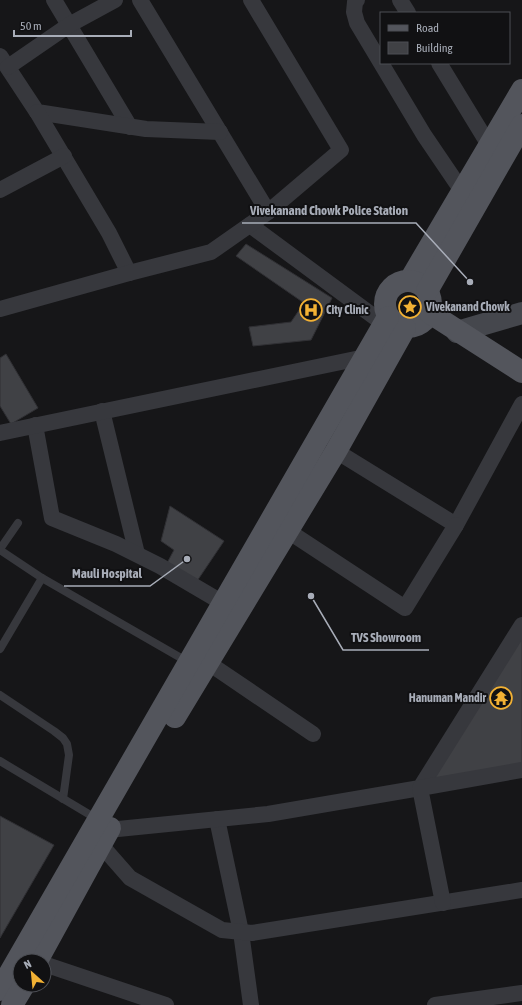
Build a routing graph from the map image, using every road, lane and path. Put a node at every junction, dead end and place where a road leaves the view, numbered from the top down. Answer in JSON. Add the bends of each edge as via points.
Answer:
{"nodes":[{"id":1,"x":54,"y":0,"type":"edge"},
{"id":2,"x":115,"y":0,"type":"edge"},
{"id":3,"x":140,"y":0,"type":"edge"},
{"id":4,"x":251,"y":0,"type":"edge"},
{"id":5,"x":357,"y":0,"type":"edge"},
{"id":6,"x":400,"y":0,"type":"edge"},
{"id":7,"x":407,"y":12,"type":"edge"},
{"id":8,"x":69,"y":25,"type":"junction"},
{"id":9,"x":380,"y":61,"type":"edge"},
{"id":10,"x":4,"y":62,"type":"edge"},
{"id":11,"x":382,"y":64,"type":"edge"},
{"id":12,"x":440,"y":64,"type":"edge"},
{"id":13,"x":522,"y":90,"type":"edge"},
{"id":14,"x":38,"y":112,"type":"junction"},
{"id":15,"x":522,"y":125,"type":"edge"},
{"id":16,"x":130,"y":126,"type":"junction"},
{"id":17,"x":220,"y":132,"type":"junction"},
{"id":18,"x":489,"y":145,"type":"junction"},
{"id":19,"x":64,"y":156,"type":"junction"},
{"id":20,"x":0,"y":190,"type":"edge"},
{"id":21,"x":462,"y":191,"type":"junction"},
{"id":22,"x":268,"y":212,"type":"junction"},
{"id":23,"x":250,"y":225,"type":"junction"},
{"id":24,"x":129,"y":273,"type":"junction"},
{"id":25,"x":419,"y":286,"type":"junction"},
{"id":26,"x":0,"y":309,"type":"edge"},
{"id":27,"x":430,"y":313,"type":"junction"},
{"id":28,"x":522,"y":313,"type":"edge"},
{"id":29,"x":392,"y":323,"type":"junction"},
{"id":30,"x":457,"y":332,"type":"junction"},
{"id":31,"x":365,"y":357,"type":"junction"},
{"id":32,"x":522,"y":372,"type":"edge"},
{"id":33,"x":522,"y":404,"type":"edge"},
{"id":34,"x":102,"y":411,"type":"junction"},
{"id":35,"x":35,"y":425,"type":"junction"},
{"id":36,"x":0,"y":433,"type":"edge"},
{"id":37,"x":336,"y":451,"type":"junction"},
{"id":38,"x":18,"y":523,"type":"dead end"},
{"id":39,"x":456,"y":525,"type":"junction"},
{"id":40,"x":288,"y":531,"type":"junction"},
{"id":41,"x":0,"y":550,"type":"edge"},
{"id":42,"x":137,"y":554,"type":"junction"},
{"id":43,"x":42,"y":578,"type":"junction"},
{"id":44,"x":223,"y":603,"type":"junction"},
{"id":45,"x":522,"y":625,"type":"edge"},
{"id":46,"x":0,"y":649,"type":"edge"},
{"id":47,"x":198,"y":662,"type":"junction"},
{"id":48,"x":0,"y":695,"type":"edge"},
{"id":49,"x":313,"y":734,"type":"dead end"},
{"id":50,"x":0,"y":761,"type":"edge"},
{"id":51,"x":522,"y":770,"type":"edge"},
{"id":52,"x":420,"y":788,"type":"junction"},
{"id":53,"x":63,"y":799,"type":"junction"},
{"id":54,"x":217,"y":819,"type":"junction"},
{"id":55,"x":103,"y":832,"type":"junction"},
{"id":56,"x":522,"y":890,"type":"edge"},
{"id":57,"x":443,"y":903,"type":"junction"},
{"id":58,"x":241,"y":932,"type":"junction"},
{"id":59,"x":42,"y":953,"type":"edge"},
{"id":60,"x":52,"y":967,"type":"edge"},
{"id":61,"x":0,"y":990,"type":"edge"},
{"id":62,"x":19,"y":993,"type":"edge"},
{"id":63,"x":522,"y":993,"type":"edge"},
{"id":64,"x":481,"y":1002,"type":"edge"},
{"id":65,"x":12,"y":1005,"type":"edge"},
{"id":66,"x":166,"y":1005,"type":"edge"},
{"id":67,"x":250,"y":1005,"type":"edge"},
{"id":68,"x":436,"y":1005,"type":"edge"}],
"edges":[{"from":1,"to":8,"type":"street"},
{"from":2,"to":8,"type":"street"},
{"from":3,"to":17,"type":"street"},
{"from":4,"to":22,"type":"street","via":[[341,150]]},
{"from":5,"to":9,"type":"street","via":[[354,12],[357,23]]},
{"from":6,"to":7,"type":"street"},
{"from":8,"to":10,"type":"street"},
{"from":8,"to":16,"type":"street"},
{"from":10,"to":14,"type":"street"},
{"from":11,"to":21,"type":"street","via":[[424,135]]},
{"from":12,"to":18,"type":"street"},
{"from":13,"to":18,"type":"main road"},
{"from":14,"to":16,"type":"street"},
{"from":14,"to":19,"type":"street"},
{"from":15,"to":25,"type":"main road"},
{"from":16,"to":17,"type":"street","via":[[146,130]]},
{"from":17,"to":22,"type":"street"},
{"from":18,"to":21,"type":"main road"},
{"from":19,"to":20,"type":"street"},
{"from":19,"to":24,"type":"street"},
{"from":21,"to":25,"type":"main road"},
{"from":22,"to":23,"type":"street"},
{"from":23,"to":24,"type":"street","via":[[211,252]]},
{"from":23,"to":29,"type":"street"},
{"from":24,"to":26,"type":"street"},
{"from":25,"to":27,"type":"main road","via":[[432,302]]},
{"from":25,"to":29,"type":"main road","via":[[397,283],[388,292],[384,304]]},
{"from":27,"to":29,"type":"main road","via":[[424,322],[415,327]]},
{"from":27,"to":30,"type":"main road"},
{"from":28,"to":30,"type":"main road"},
{"from":29,"to":31,"type":"main road"},
{"from":29,"to":37,"type":"main road"},
{"from":30,"to":32,"type":"main road"},
{"from":31,"to":34,"type":"street"},
{"from":31,"to":44,"type":"main road"},
{"from":33,"to":39,"type":"street"},
{"from":34,"to":35,"type":"street"},
{"from":34,"to":42,"type":"street"},
{"from":35,"to":36,"type":"street"},
{"from":35,"to":42,"type":"street","via":[[52,518]]},
{"from":37,"to":39,"type":"street"},
{"from":37,"to":40,"type":"main road"},
{"from":38,"to":41,"type":"lane"},
{"from":39,"to":40,"type":"street","via":[[405,608]]},
{"from":40,"to":47,"type":"main road"},
{"from":41,"to":43,"type":"lane"},
{"from":42,"to":44,"type":"street"},
{"from":43,"to":46,"type":"lane"},
{"from":43,"to":47,"type":"lane"},
{"from":44,"to":47,"type":"main road"},
{"from":45,"to":52,"type":"street"},
{"from":47,"to":49,"type":"street"},
{"from":47,"to":55,"type":"main road"},
{"from":48,"to":53,"type":"lane","via":[[63,738],[67,744],[69,755]]},
{"from":50,"to":53,"type":"lane"},
{"from":51,"to":52,"type":"street"},
{"from":52,"to":54,"type":"street","via":[[268,814]]},
{"from":52,"to":57,"type":"street"},
{"from":53,"to":55,"type":"lane"},
{"from":54,"to":55,"type":"street"},
{"from":54,"to":58,"type":"street"},
{"from":55,"to":58,"type":"street","via":[[130,878],[222,930]]},
{"from":55,"to":59,"type":"main road"},
{"from":55,"to":61,"type":"main road"},
{"from":56,"to":57,"type":"street"},
{"from":57,"to":58,"type":"street","via":[[252,933]]},
{"from":58,"to":67,"type":"street"},
{"from":60,"to":66,"type":"street"},
{"from":62,"to":65,"type":"main road"},
{"from":63,"to":64,"type":"street"},
{"from":64,"to":68,"type":"street"}]}
